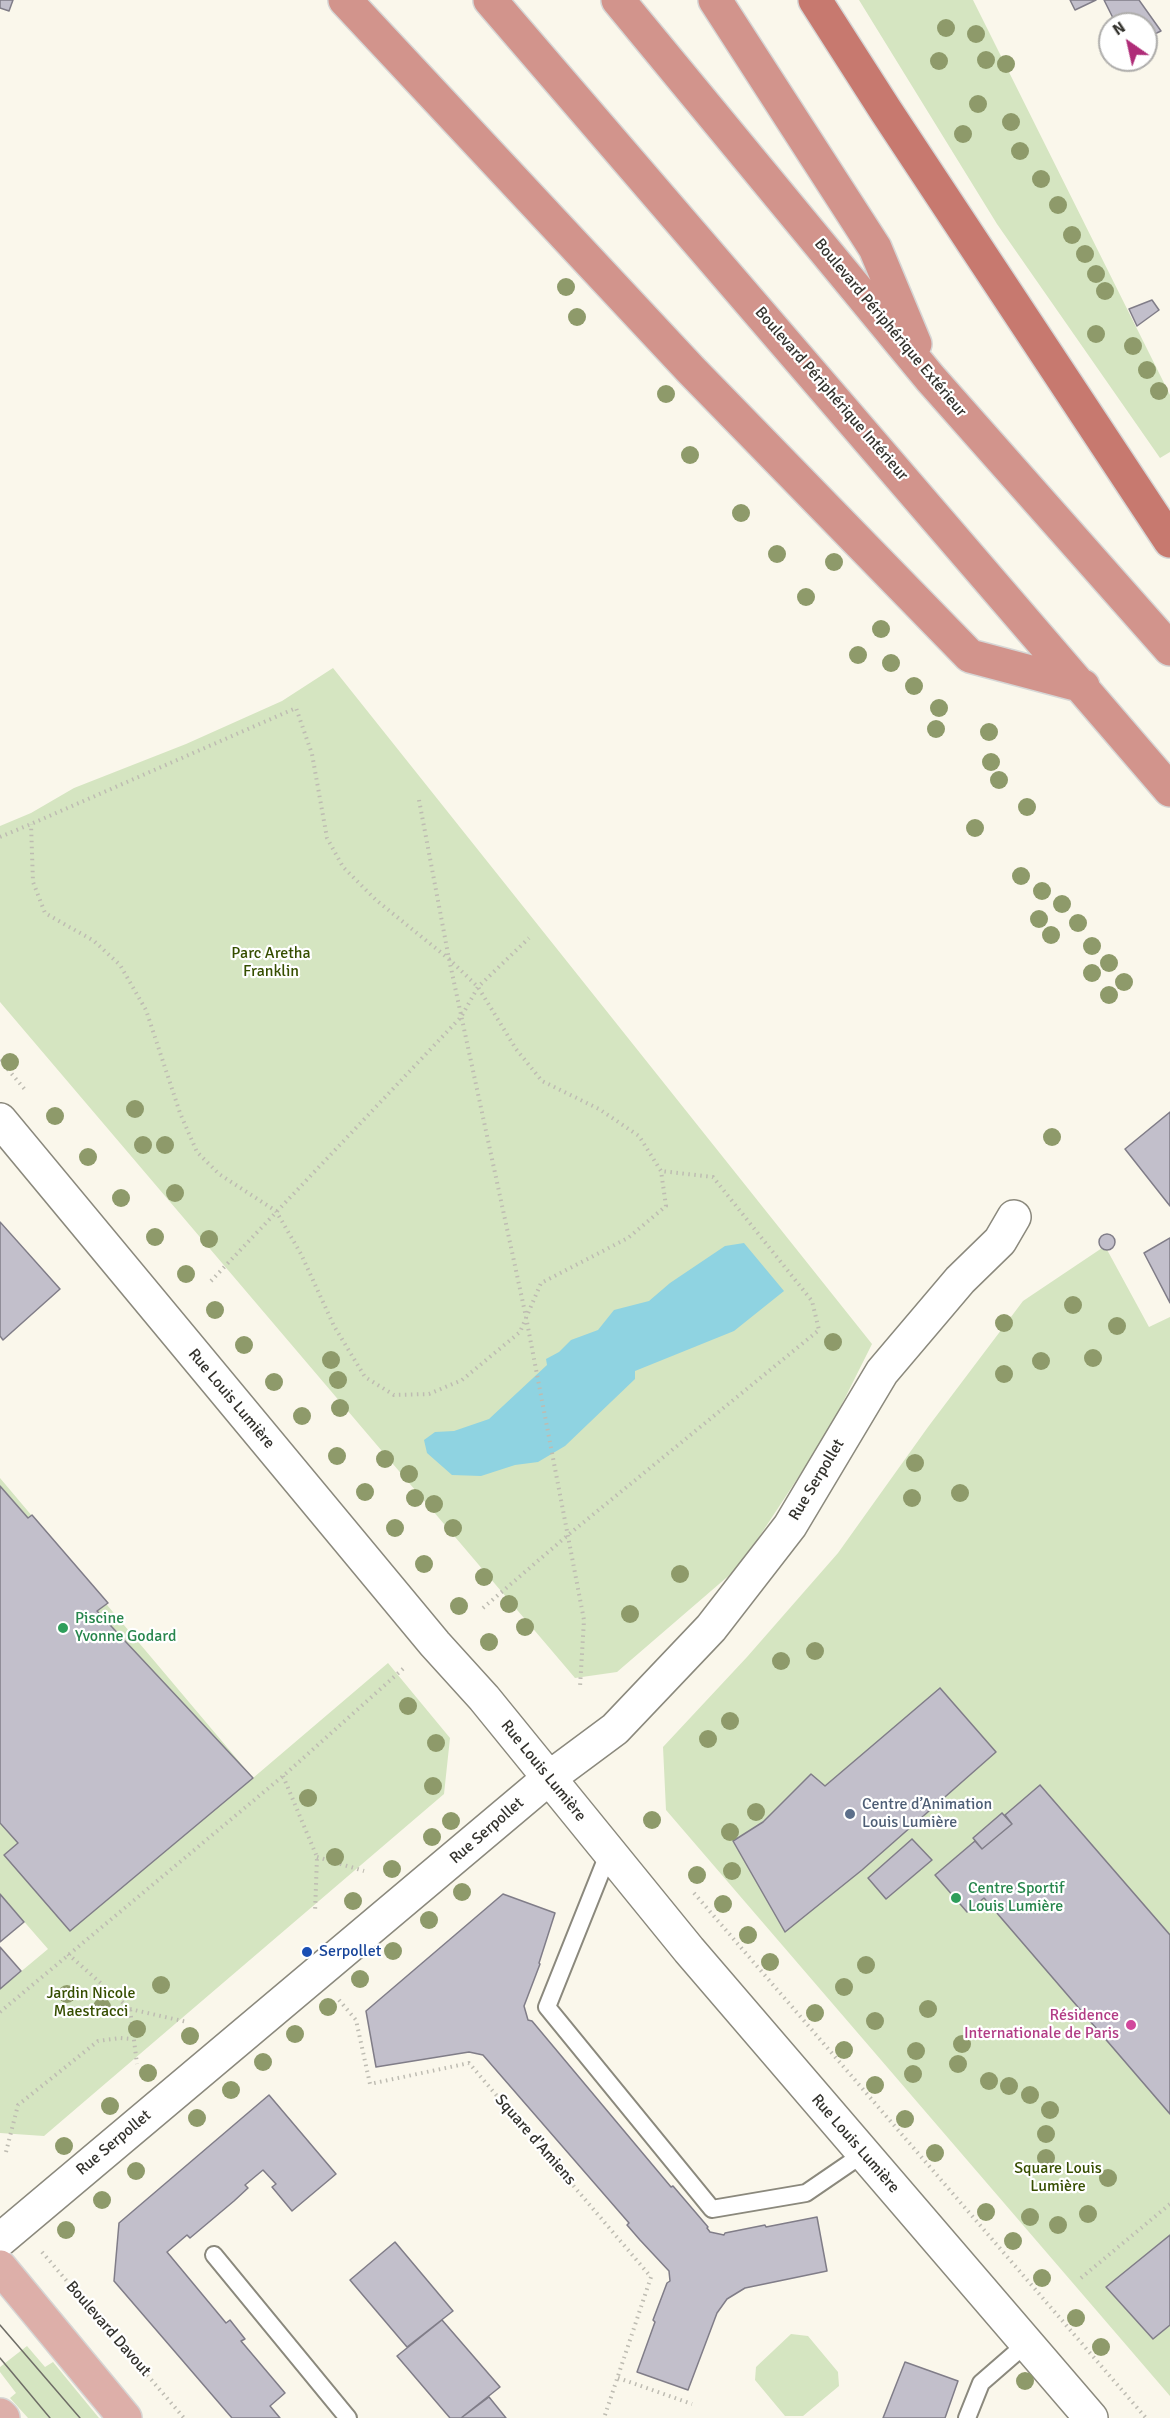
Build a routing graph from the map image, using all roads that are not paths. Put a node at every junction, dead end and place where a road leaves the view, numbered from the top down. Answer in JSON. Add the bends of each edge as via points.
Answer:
{"nodes":[{"id":1,"x":345,"y":0,"type":"edge"},
{"id":2,"x":490,"y":0,"type":"edge"},
{"id":3,"x":618,"y":0,"type":"edge"},
{"id":4,"x":715,"y":0,"type":"edge"},
{"id":5,"x":815,"y":0,"type":"edge"},
{"id":6,"x":930,"y":378,"type":"junction"},
{"id":7,"x":1170,"y":541,"type":"edge"},
{"id":8,"x":1170,"y":649,"type":"edge"},
{"id":9,"x":1083,"y":686,"type":"junction"},
{"id":10,"x":1170,"y":790,"type":"edge"},
{"id":11,"x":0,"y":1120,"type":"edge"},
{"id":12,"x":1014,"y":1217,"type":"dead end"},
{"id":13,"x":549,"y":1778,"type":"junction"},
{"id":14,"x":609,"y":1852,"type":"junction"},
{"id":15,"x":863,"y":2154,"type":"junction"},
{"id":16,"x":0,"y":2240,"type":"edge"},
{"id":17,"x":214,"y":2254,"type":"dead end"},
{"id":18,"x":0,"y":2267,"type":"edge"},
{"id":19,"x":1027,"y":2343,"type":"junction"},
{"id":20,"x":125,"y":2418,"type":"edge"},
{"id":21,"x":348,"y":2418,"type":"edge"},
{"id":22,"x":968,"y":2418,"type":"edge"},
{"id":23,"x":1091,"y":2418,"type":"edge"}],
"edges":[{"from":1,"to":9,"type":"highway","via":[[691,370],[970,656]]},
{"from":2,"to":9,"type":"highway","name":"Boulevard Périphérique Intérieur"},
{"from":3,"to":6,"type":"highway","name":"Boulevard Périphérique Extérieur"},
{"from":4,"to":6,"type":"highway","via":[[875,248]]},
{"from":5,"to":7,"type":"highway"},
{"from":6,"to":8,"type":"highway","name":"Boulevard Périphérique Extérieur"},
{"from":9,"to":10,"type":"highway","name":"Boulevard Périphérique Intérieur"},
{"from":11,"to":13,"type":"street","name":"Rue Louis Lumière"},
{"from":12,"to":13,"type":"street","name":"Rue Serpollet","via":[[1000,1241],[960,1280],[882,1372],[790,1526],[711,1628],[615,1729]]},
{"from":13,"to":14,"type":"street","name":"Rue Louis Lumière"},
{"from":13,"to":16,"type":"street","name":"Rue Serpollet"},
{"from":14,"to":15,"type":"street","name":"Rue Louis Lumière"},
{"from":14,"to":15,"type":"lane","via":[[547,2007],[712,2209],[806,2193]]},
{"from":15,"to":19,"type":"street","name":"Rue Louis Lumière"},
{"from":17,"to":21,"type":"lane"},
{"from":18,"to":20,"type":"main road"},
{"from":19,"to":22,"type":"lane","via":[[981,2383]]},
{"from":19,"to":23,"type":"street","name":"Rue Louis Lumière"}]}
